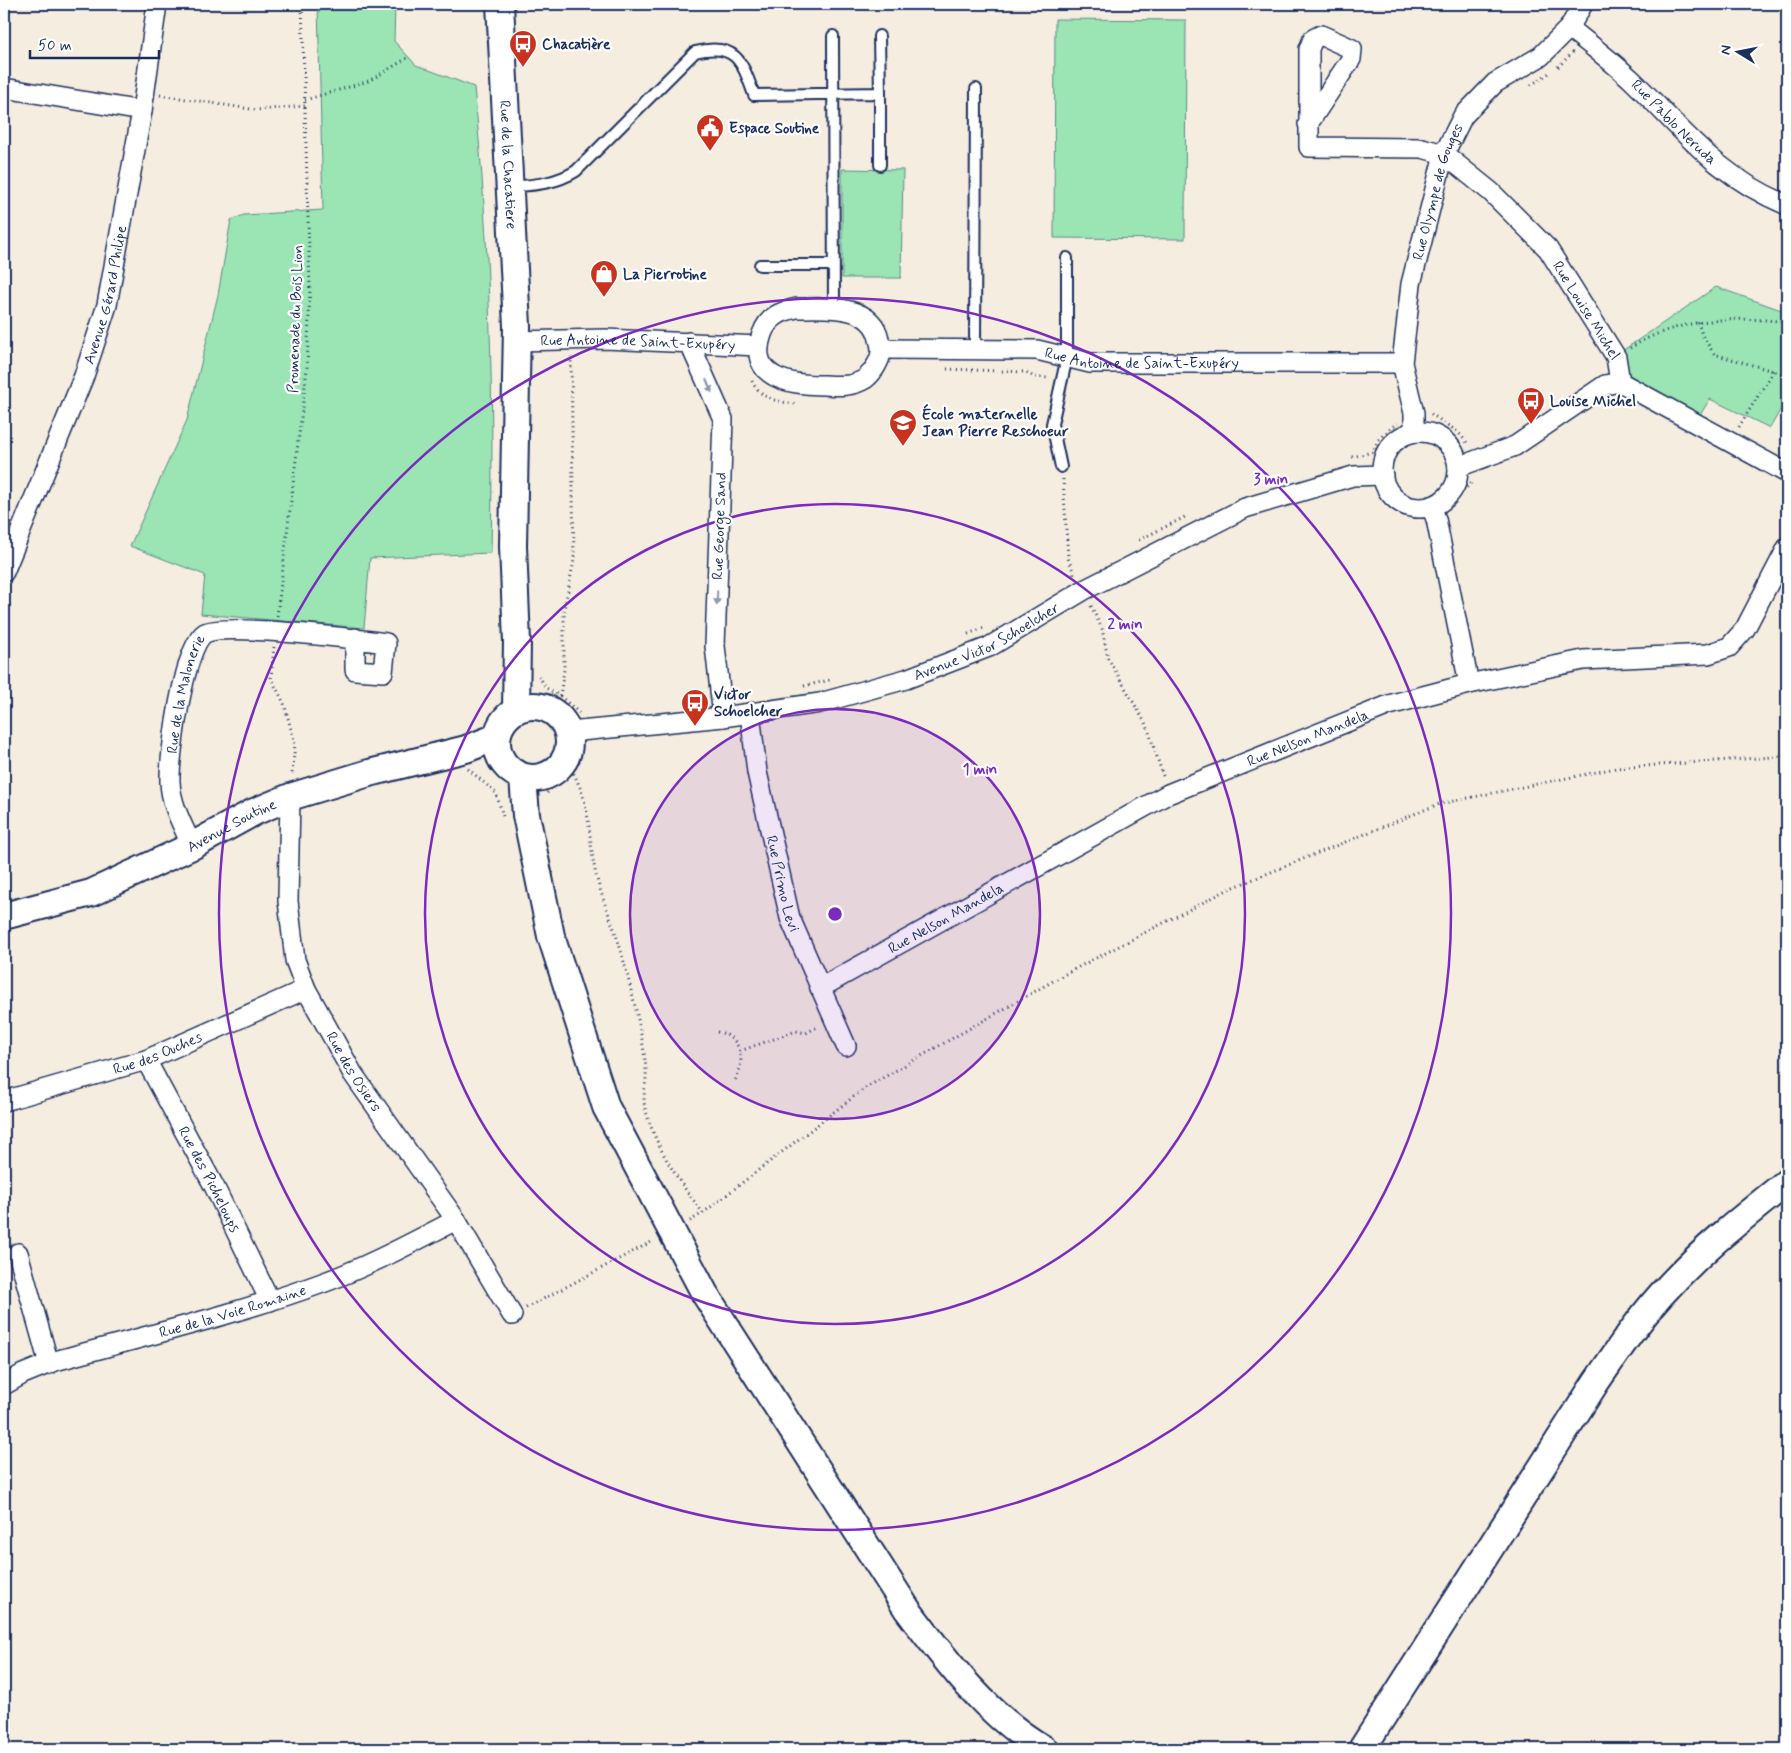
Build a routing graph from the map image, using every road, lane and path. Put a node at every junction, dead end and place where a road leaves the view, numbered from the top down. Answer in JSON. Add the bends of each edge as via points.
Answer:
{"nodes":[{"id":1,"x":157,"y":4,"type":"edge"},
{"id":2,"x":313,"y":4,"type":"edge"},
{"id":3,"x":500,"y":4,"type":"edge"},
{"id":4,"x":1583,"y":4,"type":"edge"},
{"id":5,"x":302,"y":6,"type":"edge"},
{"id":6,"x":1569,"y":28,"type":"junction"},
{"id":7,"x":833,"y":36,"type":"dead end"},
{"id":8,"x":879,"y":36,"type":"dead end"},
{"id":9,"x":409,"y":57,"type":"dead end"},
{"id":10,"x":4,"y":88,"type":"edge"},
{"id":11,"x":976,"y":89,"type":"dead end"},
{"id":12,"x":880,"y":93,"type":"junction"},
{"id":13,"x":833,"y":94,"type":"junction"},
{"id":14,"x":305,"y":100,"type":"junction"},
{"id":15,"x":143,"y":102,"type":"junction"},
{"id":16,"x":305,"y":106,"type":"junction"},
{"id":17,"x":1308,"y":124,"type":"dead end"},
{"id":18,"x":1444,"y":154,"type":"junction"},
{"id":19,"x":880,"y":165,"type":"dead end"},
{"id":20,"x":509,"y":187,"type":"junction"},
{"id":21,"x":1787,"y":205,"type":"edge"},
{"id":22,"x":1067,"y":258,"type":"dead end"},
{"id":23,"x":760,"y":265,"type":"dead end"},
{"id":24,"x":834,"y":265,"type":"junction"},
{"id":25,"x":834,"y":308,"type":"junction"},
{"id":26,"x":1698,"y":322,"type":"dead end"},
{"id":27,"x":517,"y":334,"type":"junction"},
{"id":28,"x":689,"y":342,"type":"junction"},
{"id":29,"x":759,"y":346,"type":"junction"},
{"id":30,"x":882,"y":349,"type":"junction"},
{"id":31,"x":975,"y":349,"type":"junction"},
{"id":32,"x":579,"y":355,"type":"dead end"},
{"id":33,"x":1066,"y":357,"type":"junction"},
{"id":34,"x":1402,"y":363,"type":"junction"},
{"id":35,"x":941,"y":369,"type":"dead end"},
{"id":36,"x":1774,"y":370,"type":"junction"},
{"id":37,"x":1787,"y":375,"type":"edge"},
{"id":38,"x":1060,"y":378,"type":"junction"},
{"id":39,"x":751,"y":380,"type":"dead end"},
{"id":40,"x":1620,"y":382,"type":"junction"},
{"id":41,"x":796,"y":404,"type":"dead end"},
{"id":42,"x":1407,"y":426,"type":"junction"},
{"id":43,"x":1732,"y":441,"type":"junction"},
{"id":44,"x":1348,"y":458,"type":"dead end"},
{"id":45,"x":1061,"y":467,"type":"joint"},
{"id":46,"x":1458,"y":467,"type":"junction"},
{"id":47,"x":1787,"y":473,"type":"edge"},
{"id":48,"x":1380,"y":480,"type":"junction"},
{"id":49,"x":1426,"y":514,"type":"junction"},
{"id":50,"x":1189,"y":515,"type":"dead end"},
{"id":51,"x":10,"y":537,"type":"edge"},
{"id":52,"x":1131,"y":544,"type":"dead end"},
{"id":53,"x":1787,"y":548,"type":"edge"},
{"id":54,"x":4,"y":572,"type":"edge"},
{"id":55,"x":1080,"y":585,"type":"junction"},
{"id":56,"x":1100,"y":602,"type":"dead end"},
{"id":57,"x":1084,"y":611,"type":"dead end"},
{"id":58,"x":994,"y":623,"type":"dead end"},
{"id":59,"x":275,"y":632,"type":"junction"},
{"id":60,"x":355,"y":638,"type":"dead end"},
{"id":61,"x":960,"y":638,"type":"dead end"},
{"id":62,"x":838,"y":678,"type":"dead end"},
{"id":63,"x":1469,"y":684,"type":"junction"},
{"id":64,"x":802,"y":686,"type":"dead end"},
{"id":65,"x":560,"y":696,"type":"dead end"},
{"id":66,"x":516,"y":710,"type":"junction"},
{"id":67,"x":750,"y":713,"type":"junction"},
{"id":68,"x":723,"y":717,"type":"junction"},
{"id":69,"x":497,"y":737,"type":"junction"},
{"id":70,"x":578,"y":743,"type":"junction"},
{"id":71,"x":466,"y":749,"type":"junction"},
{"id":72,"x":1787,"y":756,"type":"edge"},
{"id":73,"x":571,"y":769,"type":"junction"},
{"id":74,"x":516,"y":774,"type":"junction"},
{"id":75,"x":1168,"y":794,"type":"junction"},
{"id":76,"x":290,"y":797,"type":"junction"},
{"id":77,"x":546,"y":797,"type":"dead end"},
{"id":78,"x":504,"y":820,"type":"dead end"},
{"id":79,"x":192,"y":846,"type":"junction"},
{"id":80,"x":4,"y":916,"type":"edge"},
{"id":81,"x":820,"y":988,"type":"junction"},
{"id":82,"x":306,"y":989,"type":"junction"},
{"id":83,"x":835,"y":1018,"type":"junction"},
{"id":84,"x":717,"y":1032,"type":"dead end"},
{"id":85,"x":846,"y":1046,"type":"dead end"},
{"id":86,"x":740,"y":1051,"type":"junction"},
{"id":87,"x":146,"y":1060,"type":"junction"},
{"id":88,"x":734,"y":1082,"type":"dead end"},
{"id":89,"x":4,"y":1101,"type":"edge"},
{"id":90,"x":1787,"y":1182,"type":"edge"},
{"id":91,"x":703,"y":1213,"type":"junction"},
{"id":92,"x":456,"y":1220,"type":"junction"},
{"id":93,"x":672,"y":1231,"type":"junction"},
{"id":94,"x":18,"y":1253,"type":"dead end"},
{"id":95,"x":270,"y":1301,"type":"junction"},
{"id":96,"x":512,"y":1315,"type":"joint"},
{"id":97,"x":48,"y":1364,"type":"junction"},
{"id":98,"x":4,"y":1385,"type":"edge"},
{"id":99,"x":1044,"y":1749,"type":"edge"},
{"id":100,"x":1362,"y":1749,"type":"edge"}],
"edges":[{"from":1,"to":15,"type":"street","name":"Avenue Gérard Philipe"},
{"from":2,"to":5,"type":"path"},
{"from":3,"to":20,"type":"street","name":"Rue de la Chacatiere"},
{"from":4,"to":6,"type":"street","name":"Rue Olympe de Gouges"},
{"from":5,"to":14,"type":"path","name":"Promenade du Bois Lion"},
{"from":6,"to":18,"type":"street","name":"Rue Olympe de Gouges","via":[[1541,56],[1495,83],[1463,116]]},
{"from":6,"to":21,"type":"street","name":"Rue Pablo Neruda","via":[[1633,81],[1702,153],[1730,175]]},
{"from":7,"to":13,"type":"lane"},
{"from":8,"to":12,"type":"lane"},
{"from":9,"to":14,"type":"path","via":[[369,81]]},
{"from":10,"to":15,"type":"street"},
{"from":11,"to":31,"type":"lane"},
{"from":12,"to":13,"type":"lane"},
{"from":12,"to":19,"type":"lane"},
{"from":13,"to":20,"type":"lane","via":[[754,95],[742,63],[731,52],[713,47],[695,52],[576,171],[548,184]]},
{"from":13,"to":24,"type":"lane"},
{"from":14,"to":16,"type":"path","name":"Promenade du Bois Lion"},
{"from":15,"to":16,"type":"path","via":[[257,110]]},
{"from":15,"to":51,"type":"street","name":"Avenue Gérard Philipe","via":[[107,305],[84,376]]},
{"from":16,"to":59,"type":"path","name":"Promenade du Bois Lion","via":[[310,288],[307,369]]},
{"from":17,"to":18,"type":"street","via":[[1309,147],[1422,148]]},
{"from":18,"to":34,"type":"street","name":"Rue Olympe de Gouges","via":[[1411,284]]},
{"from":18,"to":40,"type":"street","name":"Rue Louise Michel","via":[[1491,192],[1548,249],[1616,357]]},
{"from":20,"to":27,"type":"street","name":"Rue de la Chacatiere"},
{"from":22,"to":33,"type":"lane"},
{"from":23,"to":24,"type":"lane"},
{"from":24,"to":25,"type":"lane"},
{"from":25,"to":29,"type":"street","via":[[783,311],[765,326]]},
{"from":25,"to":30,"type":"street","via":[[863,317],[878,334]]},
{"from":26,"to":36,"type":"path","via":[[1714,354]]},
{"from":27,"to":28,"type":"street","name":"Rue Antoine de Saint-Exupéry"},
{"from":27,"to":66,"type":"street","name":"Rue de la Chacatiere","via":[[513,546]]},
{"from":28,"to":29,"type":"street","name":"Rue Antoine de Saint-Exupéry"},
{"from":28,"to":68,"type":"street","name":"Rue George Sand","one_way":true,"via":[[723,419],[715,646]]},
{"from":29,"to":30,"type":"street","via":[[760,356],[769,372],[797,385],[846,386],[855,383],[874,370]]},
{"from":30,"to":31,"type":"street","name":"Rue Antoine de Saint-Exupéry"},
{"from":31,"to":33,"type":"street","name":"Rue Antoine de Saint-Exupéry","via":[[1037,350]]},
{"from":32,"to":65,"type":"path","via":[[571,354],[574,560],[564,610],[564,670]]},
{"from":33,"to":34,"type":"street","name":"Rue Antoine de Saint-Exupéry","via":[[1090,363]]},
{"from":33,"to":38,"type":"lane"},
{"from":34,"to":42,"type":"street","name":"Rue Olympe de Gouges","via":[[1414,413]]},
{"from":35,"to":38,"type":"path","via":[[1026,372],[1034,377]]},
{"from":36,"to":37,"type":"path"},
{"from":36,"to":43,"type":"path"},
{"from":38,"to":45,"type":"lane","via":[[1052,424]]},
{"from":39,"to":41,"type":"path","via":[[755,389],[774,402]]},
{"from":40,"to":43,"type":"street"},
{"from":40,"to":46,"type":"street","via":[[1605,385],[1515,446]]},
{"from":42,"to":44,"type":"path","via":[[1378,440],[1372,452]]},
{"from":42,"to":46,"type":"street","via":[[1444,440],[1455,455]]},
{"from":42,"to":48,"type":"street","via":[[1403,436],[1387,452]]},
{"from":43,"to":47,"type":"street"},
{"from":45,"to":55,"type":"path","via":[[1068,558]]},
{"from":46,"to":49,"type":"street","via":[[1457,480],[1451,492]]},
{"from":48,"to":49,"type":"street","via":[[1395,498]]},
{"from":48,"to":49,"type":"path","via":[[1387,503],[1406,514]]},
{"from":48,"to":55,"type":"street","name":"Avenue Victor Schoelcher","via":[[1353,476],[1245,508]]},
{"from":49,"to":63,"type":"street","via":[[1436,519]]},
{"from":50,"to":52,"type":"path"},
{"from":51,"to":54,"type":"street","name":"Avenue Gérard Philipe"},
{"from":53,"to":63,"type":"street","name":"Rue Nelson Mandela","via":[[1745,629],[1728,648],[1708,654],[1583,660]]},
{"from":55,"to":56,"type":"path"},
{"from":55,"to":57,"type":"path"},
{"from":55,"to":67,"type":"street","name":"Avenue Victor Schoelcher","via":[[989,647],[906,679],[820,703]]},
{"from":55,"to":75,"type":"path","via":[[1102,629],[1108,658],[1147,726]]},
{"from":58,"to":61,"type":"path"},
{"from":59,"to":60,"type":"street","name":"Rue de la Malonerie"},
{"from":59,"to":76,"type":"path","name":"Promenade du Bois Lion","via":[[271,678],[284,703],[295,744]]},
{"from":59,"to":79,"type":"street","name":"Rue de la Malonerie","via":[[228,629],[205,633],[194,645],[172,743],[170,783],[176,813]]},
{"from":62,"to":64,"type":"path"},
{"from":63,"to":75,"type":"street","name":"Rue Nelson Mandela","via":[[1389,704]]},
{"from":66,"to":69,"type":"street","via":[[500,726]]},
{"from":66,"to":70,"type":"street","via":[[540,706],[551,710]]},
{"from":67,"to":68,"type":"street","name":"Avenue Victor Schoelcher"},
{"from":67,"to":81,"type":"street","name":"Rue Primo Levi","via":[[757,772],[790,918]]},
{"from":68,"to":70,"type":"street","name":"Avenue Victor Schoelcher","via":[[580,731]]},
{"from":69,"to":71,"type":"street","name":"Avenue Soutine"},
{"from":69,"to":74,"type":"street","via":[[499,754]]},
{"from":70,"to":73,"type":"path"},
{"from":70,"to":74,"type":"street","via":[[569,750],[565,762],[547,777],[535,779]]},
{"from":71,"to":74,"type":"street"},
{"from":71,"to":76,"type":"street","name":"Avenue Soutine"},
{"from":71,"to":78,"type":"path","via":[[468,770],[496,793]]},
{"from":72,"to":91,"type":"path","via":[[1616,768],[1439,804],[1229,889],[1069,972],[865,1088]]},
{"from":73,"to":77,"type":"path","via":[[548,790]]},
{"from":73,"to":91,"type":"path","via":[[582,787],[591,824],[599,886],[623,957],[644,1052],[644,1105],[668,1166]]},
{"from":74,"to":93,"type":"street","via":[[551,936],[603,1097]]},
{"from":75,"to":81,"type":"street","name":"Rue Nelson Mandela"},
{"from":76,"to":79,"type":"street","name":"Avenue Soutine","via":[[254,812]]},
{"from":76,"to":82,"type":"street","name":"Rue des Osiers","via":[[288,902],[296,960]]},
{"from":79,"to":80,"type":"street","name":"Avenue Soutine","via":[[91,893]]},
{"from":81,"to":83,"type":"street","name":"Rue Primo Levi"},
{"from":82,"to":87,"type":"street","name":"Rue des Ouches"},
{"from":82,"to":92,"type":"street","name":"Rue des Osiers","via":[[354,1074]]},
{"from":83,"to":85,"type":"street","name":"Rue Primo Levi"},
{"from":83,"to":86,"type":"path","via":[[806,1033],[796,1031]]},
{"from":84,"to":86,"type":"path","via":[[734,1040]]},
{"from":86,"to":88,"type":"path","via":[[741,1065]]},
{"from":87,"to":89,"type":"street","name":"Rue des Ouches"},
{"from":87,"to":95,"type":"street","name":"Rue des Picheloups","via":[[214,1186]]},
{"from":90,"to":100,"type":"street","via":[[1741,1219],[1670,1285],[1637,1324],[1596,1382]]},
{"from":91,"to":93,"type":"path"},
{"from":92,"to":95,"type":"street","name":"Rue de la Voie Romaine","via":[[362,1268]]},
{"from":92,"to":96,"type":"street","name":"Rue des Osiers"},
{"from":93,"to":96,"type":"path"},
{"from":93,"to":99,"type":"street","via":[[705,1294],[907,1609],[968,1684],[1002,1718]]},
{"from":94,"to":97,"type":"street"},
{"from":95,"to":97,"type":"street","name":"Rue de la Voie Romaine"},
{"from":97,"to":98,"type":"street","name":"Rue de la Voie Romaine"}]}
